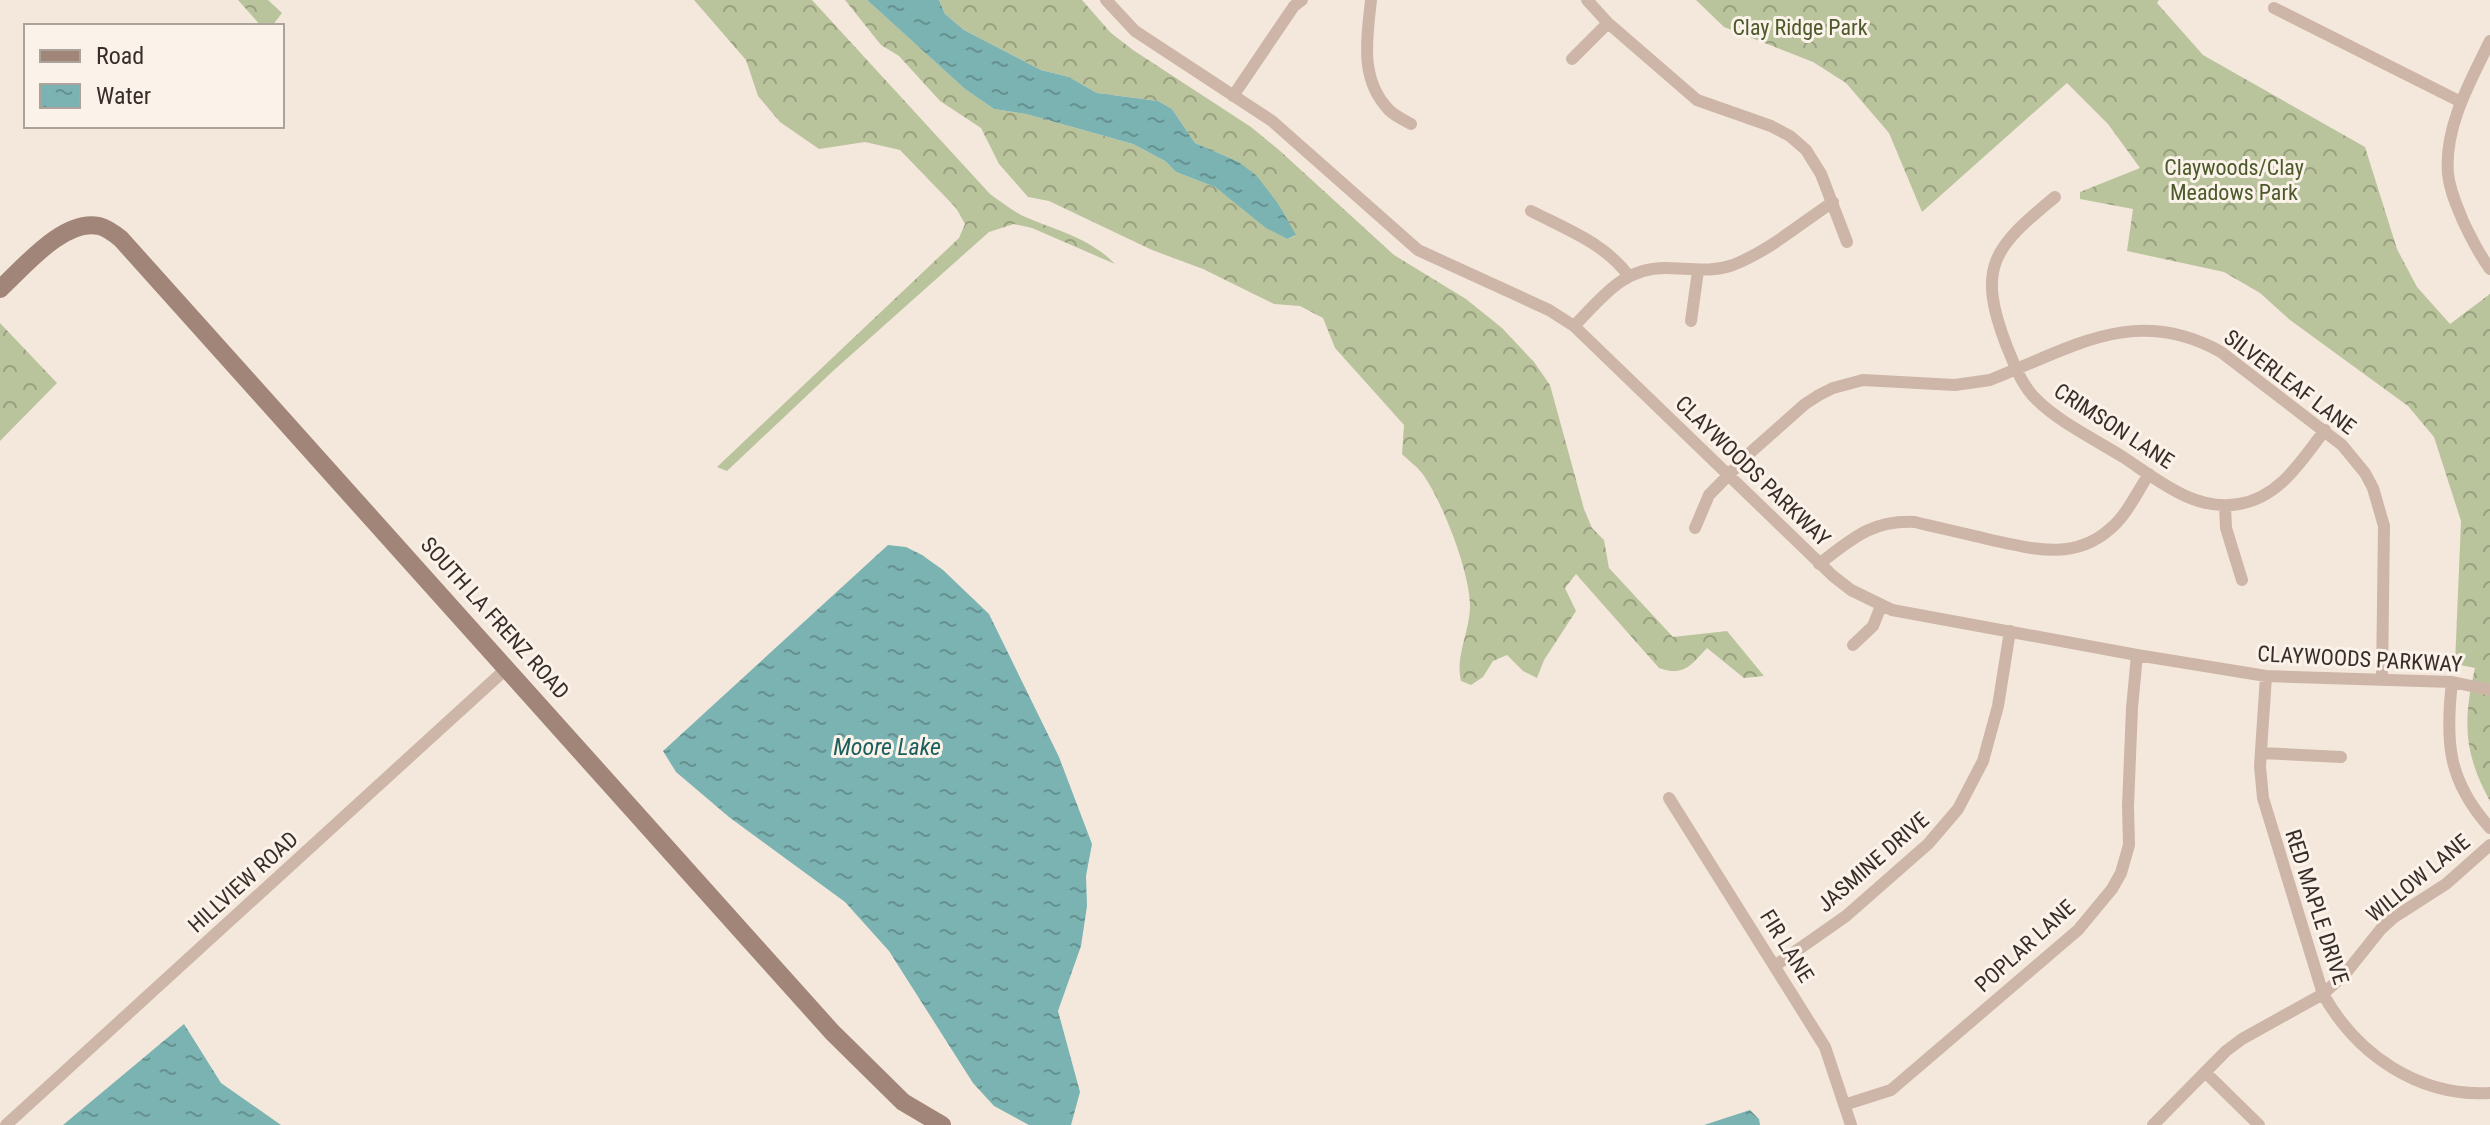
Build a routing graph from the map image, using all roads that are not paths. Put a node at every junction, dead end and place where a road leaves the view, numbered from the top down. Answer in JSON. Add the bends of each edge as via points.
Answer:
{"nodes":[{"id":1,"x":1106,"y":0,"type":"edge"},
{"id":2,"x":1302,"y":0,"type":"edge"},
{"id":3,"x":1371,"y":0,"type":"edge"},
{"id":4,"x":1587,"y":0,"type":"edge"},
{"id":5,"x":2274,"y":8,"type":"dead end"},
{"id":6,"x":1608,"y":23,"type":"junction"},
{"id":7,"x":2490,"y":41,"type":"edge"},
{"id":8,"x":1572,"y":59,"type":"dead end"},
{"id":9,"x":1233,"y":96,"type":"junction"},
{"id":10,"x":2461,"y":102,"type":"junction"},
{"id":11,"x":1411,"y":124,"type":"dead end"},
{"id":12,"x":2055,"y":197,"type":"dead end"},
{"id":13,"x":1833,"y":202,"type":"junction"},
{"id":14,"x":1531,"y":211,"type":"dead end"},
{"id":15,"x":1847,"y":242,"type":"dead end"},
{"id":16,"x":2490,"y":269,"type":"edge"},
{"id":17,"x":1698,"y":271,"type":"junction"},
{"id":18,"x":1629,"y":276,"type":"junction"},
{"id":19,"x":0,"y":289,"type":"edge"},
{"id":20,"x":1691,"y":321,"type":"dead end"},
{"id":21,"x":1574,"y":326,"type":"junction"},
{"id":22,"x":2016,"y":369,"type":"junction"},
{"id":23,"x":2325,"y":430,"type":"junction"},
{"id":24,"x":2149,"y":474,"type":"junction"},
{"id":25,"x":1727,"y":476,"type":"junction"},
{"id":26,"x":2225,"y":506,"type":"junction"},
{"id":27,"x":1695,"y":528,"type":"dead end"},
{"id":28,"x":1819,"y":564,"type":"junction"},
{"id":29,"x":2242,"y":580,"type":"dead end"},
{"id":30,"x":1881,"y":606,"type":"junction"},
{"id":31,"x":2010,"y":631,"type":"junction"},
{"id":32,"x":1853,"y":645,"type":"dead end"},
{"id":33,"x":2137,"y":655,"type":"junction"},
{"id":34,"x":507,"y":668,"type":"junction"},
{"id":35,"x":2266,"y":676,"type":"junction"},
{"id":36,"x":2382,"y":679,"type":"junction"},
{"id":37,"x":2452,"y":682,"type":"junction"},
{"id":38,"x":2490,"y":690,"type":"edge"},
{"id":39,"x":2261,"y":753,"type":"junction"},
{"id":40,"x":2341,"y":757,"type":"dead end"},
{"id":41,"x":1669,"y":798,"type":"dead end"},
{"id":42,"x":2490,"y":828,"type":"edge"},
{"id":43,"x":2490,"y":845,"type":"edge"},
{"id":44,"x":1776,"y":965,"type":"junction"},
{"id":45,"x":2323,"y":994,"type":"junction"},
{"id":46,"x":2205,"y":1072,"type":"junction"},
{"id":47,"x":2490,"y":1093,"type":"edge"},
{"id":48,"x":1844,"y":1105,"type":"junction"},
{"id":49,"x":6,"y":1125,"type":"edge"},
{"id":50,"x":942,"y":1125,"type":"edge"},
{"id":51,"x":1851,"y":1125,"type":"edge"},
{"id":52,"x":2153,"y":1125,"type":"edge"},
{"id":53,"x":2259,"y":1125,"type":"edge"}],
"edges":[{"from":1,"to":9,"type":"street","name":"CLAYWOODS PARKWAY","via":[[1135,31]]},
{"from":2,"to":9,"type":"street"},
{"from":3,"to":11,"type":"street","via":[[1366,63],[1370,80],[1390,111]]},
{"from":4,"to":6,"type":"street"},
{"from":5,"to":10,"type":"street"},
{"from":6,"to":8,"type":"street"},
{"from":6,"to":13,"type":"street","via":[[1697,100],[1790,136],[1806,150]]},
{"from":7,"to":10,"type":"street"},
{"from":9,"to":21,"type":"street","name":"CLAYWOODS PARKWAY","via":[[1272,121],[1418,250]]},
{"from":10,"to":16,"type":"street","via":[[2450,136],[2448,173],[2468,237]]},
{"from":12,"to":22,"type":"street","name":"CRIMSON LANE","via":[[2006,242],[1993,272],[1995,316]]},
{"from":13,"to":15,"type":"street"},
{"from":13,"to":17,"type":"street","via":[[1732,265]]},
{"from":14,"to":18,"type":"street","via":[[1593,243]]},
{"from":17,"to":18,"type":"street","via":[[1653,269]]},
{"from":17,"to":20,"type":"street"},
{"from":18,"to":21,"type":"street"},
{"from":19,"to":34,"type":"street","name":"SOUTH LA FRENZ ROAD","via":[[74,228],[100,226],[121,239]]},
{"from":21,"to":25,"type":"street","name":"CLAYWOODS PARKWAY"},
{"from":22,"to":23,"type":"street","name":"SILVERLEAF LANE","via":[[2115,332],[2169,331],[2221,352]]},
{"from":22,"to":24,"type":"street","name":"CRIMSON LANE","via":[[2045,408]]},
{"from":22,"to":25,"type":"street","name":"SILVERLEAF LANE","via":[[1955,385],[1877,379],[1833,388],[1805,404]]},
{"from":23,"to":26,"type":"street","via":[[2278,486],[2255,500]]},
{"from":23,"to":36,"type":"street","name":"SILVERLEAF LANE","via":[[2359,465],[2380,507],[2385,543]]},
{"from":24,"to":26,"type":"street","name":"CRIMSON LANE","via":[[2196,501]]},
{"from":24,"to":28,"type":"street","via":[[2111,528],[2072,549],[2041,551],[1900,522],[1859,533]]},
{"from":25,"to":27,"type":"street","name":"SILVERLEAF LANE","via":[[1709,495]]},
{"from":25,"to":28,"type":"street","name":"CLAYWOODS PARKWAY"},
{"from":26,"to":29,"type":"street"},
{"from":28,"to":30,"type":"street","name":"CLAYWOODS PARKWAY"},
{"from":30,"to":31,"type":"street","name":"CLAYWOODS PARKWAY"},
{"from":30,"to":32,"type":"street","via":[[1873,626]]},
{"from":31,"to":33,"type":"street","name":"CLAYWOODS PARKWAY"},
{"from":31,"to":44,"type":"street","name":"JASMINE DRIVE","via":[[1983,761],[1958,809],[1928,844],[1846,916]]},
{"from":33,"to":35,"type":"street","name":"CLAYWOODS PARKWAY"},
{"from":33,"to":48,"type":"street","name":"POPLAR LANE","via":[[2129,845],[2112,889],[2078,930],[1891,1090]]},
{"from":34,"to":49,"type":"street","name":"HILLVIEW ROAD"},
{"from":34,"to":50,"type":"street","name":"SOUTH LA FRENZ ROAD","via":[[832,1032],[903,1102]]},
{"from":35,"to":36,"type":"street","name":"CLAYWOODS PARKWAY"},
{"from":35,"to":39,"type":"street","name":"RED MAPLE DRIVE"},
{"from":36,"to":37,"type":"street","name":"CLAYWOODS PARKWAY"},
{"from":37,"to":38,"type":"street","name":"CLAYWOODS PARKWAY"},
{"from":37,"to":42,"type":"street","via":[[2452,761],[2465,796]]},
{"from":39,"to":40,"type":"street"},
{"from":39,"to":45,"type":"street","name":"RED MAPLE DRIVE","via":[[2263,798]]},
{"from":41,"to":44,"type":"street","name":"FIR LANE"},
{"from":43,"to":45,"type":"street","name":"WILLOW LANE","via":[[2446,884],[2393,918]]},
{"from":44,"to":48,"type":"street","name":"FIR LANE","via":[[1825,1047]]},
{"from":45,"to":46,"type":"street","name":"WILLOW LANE","via":[[2242,1039]]},
{"from":45,"to":47,"type":"street","name":"RED MAPLE DRIVE","via":[[2361,1045],[2405,1075],[2434,1088]]},
{"from":46,"to":52,"type":"street","name":"WILLOW LANE"},
{"from":46,"to":53,"type":"street"},
{"from":48,"to":51,"type":"street","name":"FIR LANE"}]}
